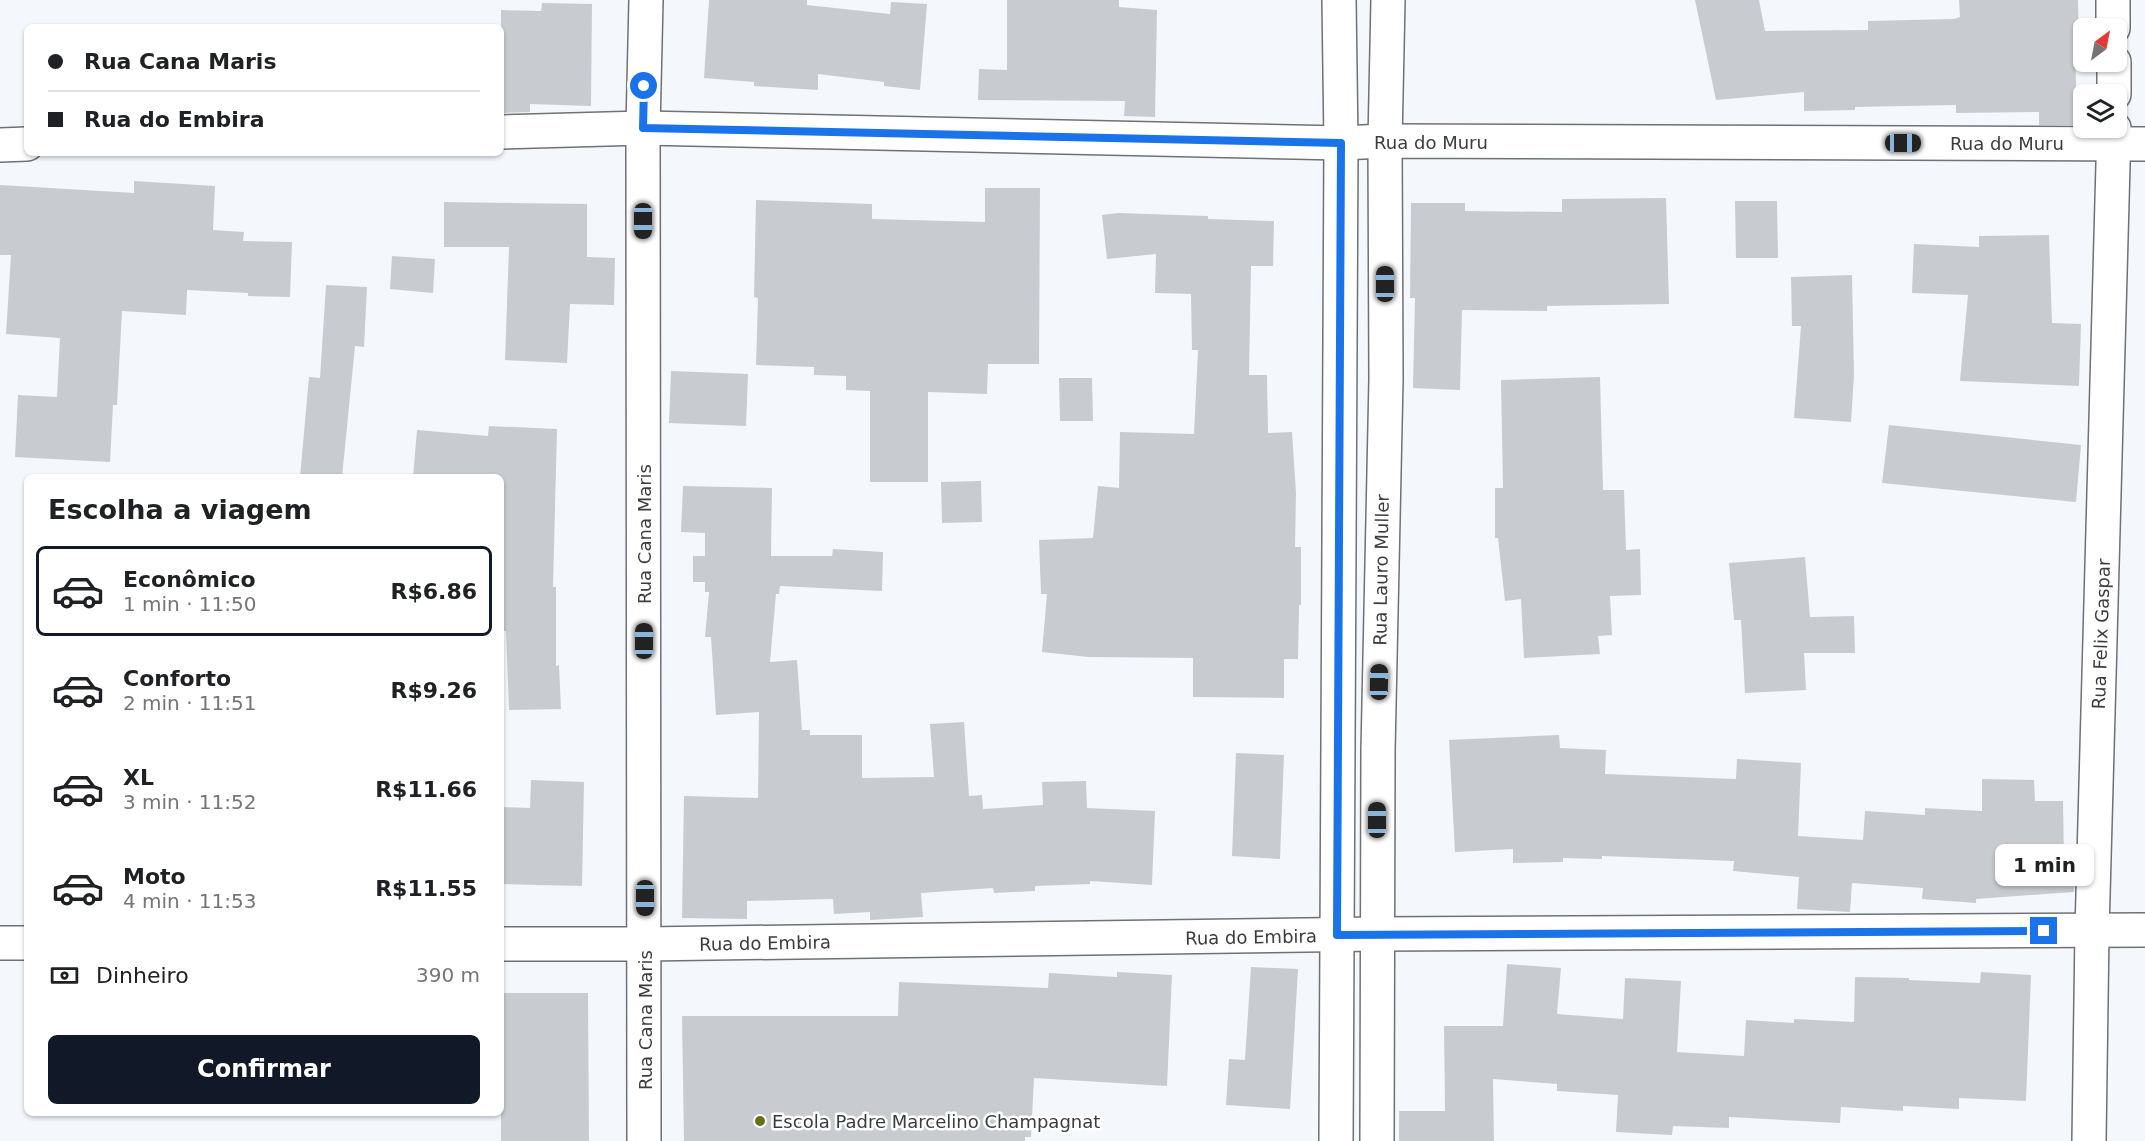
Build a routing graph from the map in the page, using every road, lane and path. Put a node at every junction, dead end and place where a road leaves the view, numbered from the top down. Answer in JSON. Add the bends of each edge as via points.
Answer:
{"nodes":[{"id":1,"x":646,"y":0,"type":"edge"},
{"id":2,"x":1339,"y":0,"type":"edge"},
{"id":3,"x":1388,"y":0,"type":"edge"},
{"id":4,"x":2113,"y":0,"type":"edge"},
{"id":5,"x":2113,"y":18,"type":"edge"},
{"id":6,"x":643,"y":128,"type":"junction"},
{"id":7,"x":504,"y":132,"type":"edge"},
{"id":8,"x":2125,"y":138,"type":"edge"},
{"id":9,"x":1385,"y":141,"type":"junction"},
{"id":10,"x":1341,"y":143,"type":"junction"},
{"id":11,"x":24,"y":144,"type":"edge"},
{"id":12,"x":0,"y":145,"type":"edge"},
{"id":13,"x":1378,"y":751,"type":"junction"},
{"id":14,"x":1337,"y":753,"type":"junction"},
{"id":15,"x":2145,"y":930,"type":"edge"},
{"id":16,"x":2092,"y":931,"type":"junction"},
{"id":17,"x":1377,"y":934,"type":"junction"},
{"id":18,"x":1337,"y":935,"type":"junction"},
{"id":19,"x":0,"y":943,"type":"edge"},
{"id":20,"x":24,"y":943,"type":"edge"},
{"id":21,"x":504,"y":944,"type":"edge"},
{"id":22,"x":645,"y":945,"type":"junction"},
{"id":23,"x":644,"y":1141,"type":"edge"},
{"id":24,"x":1336,"y":1141,"type":"edge"},
{"id":25,"x":1377,"y":1141,"type":"edge"},
{"id":26,"x":2089,"y":1141,"type":"edge"}],
"edges":[{"from":1,"to":6,"type":"street","name":"Rua Cana Maris"},
{"from":2,"to":10,"type":"street"},
{"from":3,"to":9,"type":"street","name":"Rua Lauro Muller"},
{"from":4,"to":5,"type":"street"},
{"from":6,"to":7,"type":"street","name":"Rua do Muru"},
{"from":6,"to":10,"type":"street","name":"Rua do Muru"},
{"from":6,"to":22,"type":"street","name":"Rua Cana Maris"},
{"from":8,"to":9,"type":"street","name":"Rua do Muru"},
{"from":8,"to":16,"type":"street","name":"Rua Felix Gaspar"},
{"from":9,"to":10,"type":"street","name":"Rua do Muru"},
{"from":9,"to":13,"type":"street","name":"Rua Lauro Muller","via":[[1386,379]]},
{"from":10,"to":14,"type":"street"},
{"from":11,"to":12,"type":"street"},
{"from":13,"to":14,"type":"street"},
{"from":13,"to":17,"type":"street","name":"Rua Lauro Muller"},
{"from":14,"to":18,"type":"street"},
{"from":15,"to":16,"type":"street","name":"Rua do Embira"},
{"from":16,"to":17,"type":"street","name":"Rua do Embira"},
{"from":16,"to":26,"type":"street","name":"Rua Felix Gaspar"},
{"from":17,"to":18,"type":"street","name":"Rua do Embira"},
{"from":17,"to":25,"type":"street","name":"Rua Lauro Muller"},
{"from":18,"to":22,"type":"street","name":"Rua do Embira"},
{"from":18,"to":24,"type":"street"},
{"from":19,"to":20,"type":"street"},
{"from":21,"to":22,"type":"street","name":"Rua do Embira"},
{"from":22,"to":23,"type":"street","name":"Rua Cana Maris"}]}
